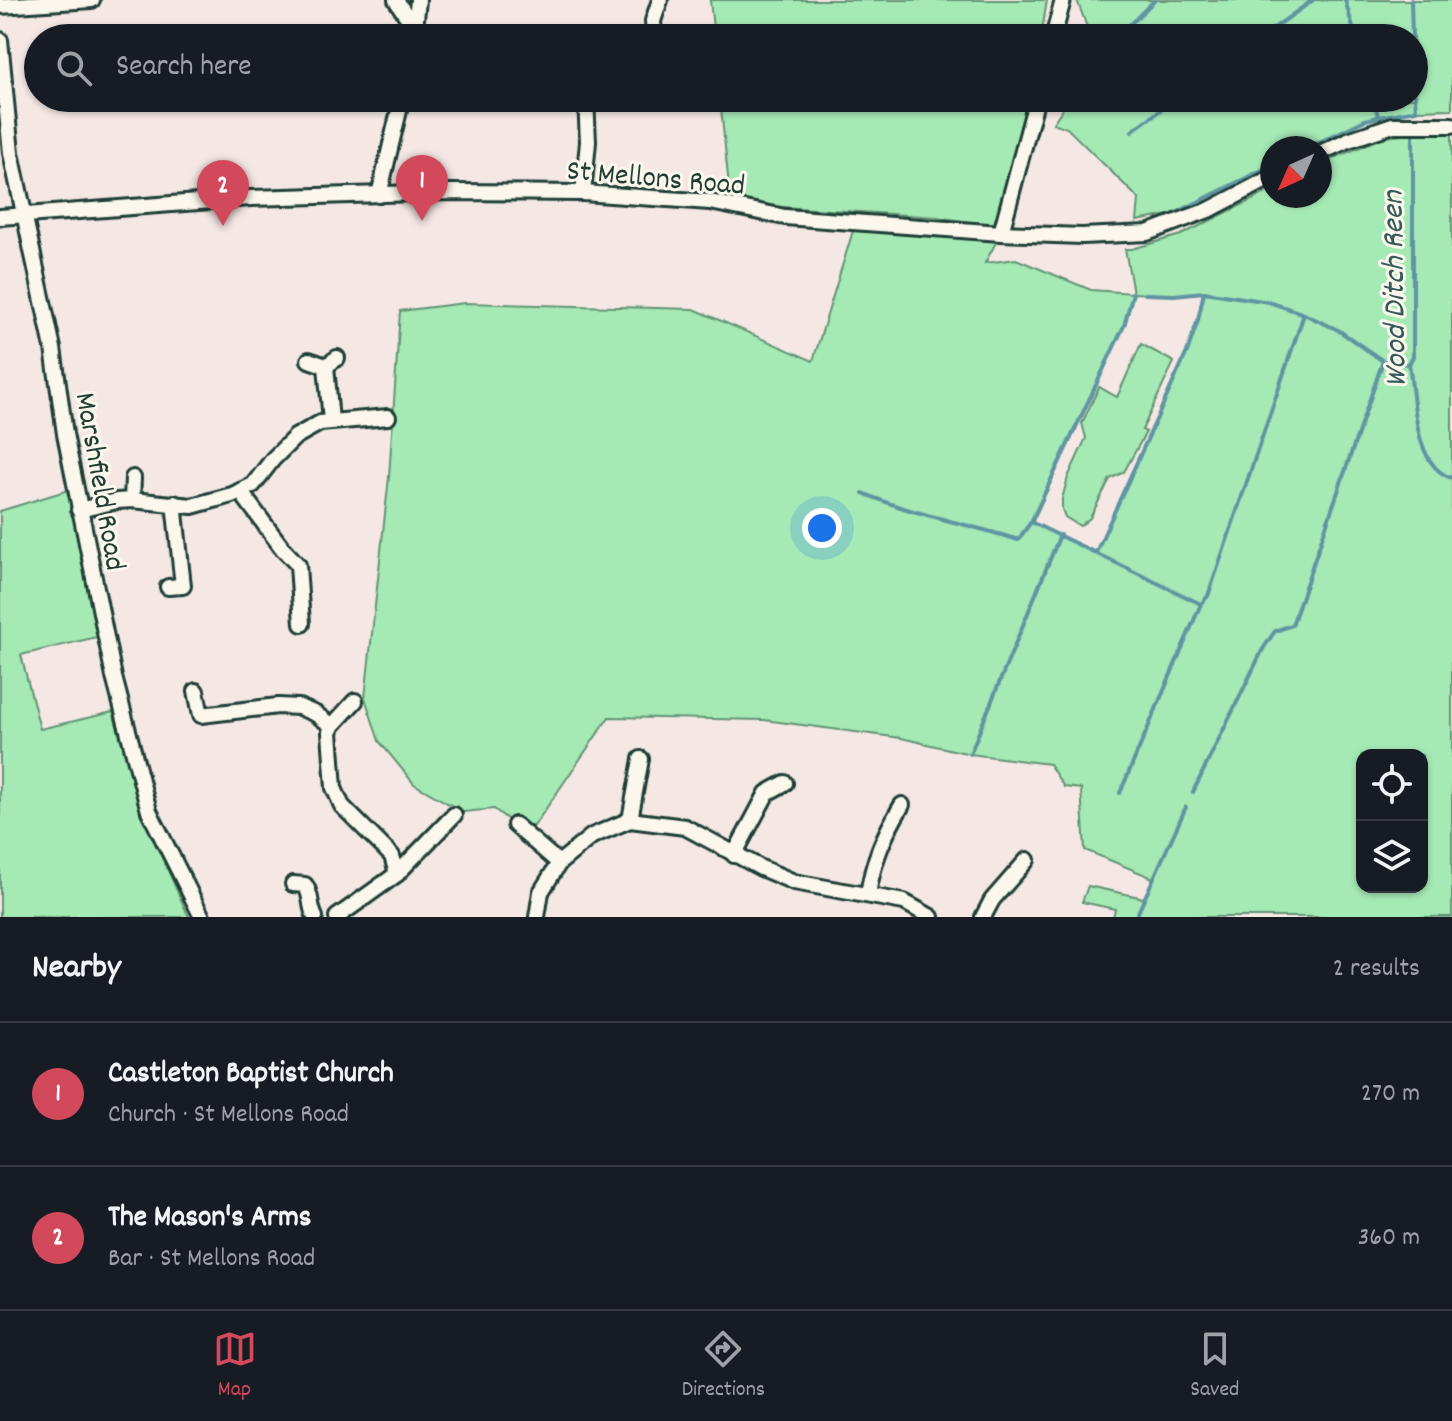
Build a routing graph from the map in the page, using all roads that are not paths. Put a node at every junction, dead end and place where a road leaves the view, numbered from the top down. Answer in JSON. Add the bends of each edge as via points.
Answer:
{"nodes":[{"id":1,"x":92,"y":0,"type":"edge"},
{"id":2,"x":396,"y":0,"type":"edge"},
{"id":3,"x":418,"y":0,"type":"edge"},
{"id":4,"x":660,"y":0,"type":"edge"},
{"id":5,"x":1063,"y":0,"type":"edge"},
{"id":6,"x":0,"y":6,"type":"edge"},
{"id":7,"x":409,"y":24,"type":"edge"},
{"id":8,"x":416,"y":24,"type":"edge"},
{"id":9,"x":653,"y":24,"type":"edge"},
{"id":10,"x":1057,"y":24,"type":"edge"},
{"id":11,"x":0,"y":40,"type":"edge"},
{"id":12,"x":399,"y":112,"type":"edge"},
{"id":13,"x":587,"y":112,"type":"edge"},
{"id":14,"x":1033,"y":112,"type":"edge"},
{"id":15,"x":1452,"y":125,"type":"edge"},
{"id":16,"x":1332,"y":147,"type":"edge"},
{"id":17,"x":1260,"y":183,"type":"edge"},
{"id":18,"x":583,"y":193,"type":"junction"},
{"id":19,"x":379,"y":195,"type":"junction"},
{"id":20,"x":23,"y":215,"type":"junction"},
{"id":21,"x":0,"y":217,"type":"edge"},
{"id":22,"x":1001,"y":233,"type":"junction"},
{"id":23,"x":309,"y":360,"type":"dead end"},
{"id":24,"x":388,"y":417,"type":"dead end"},
{"id":25,"x":331,"y":421,"type":"junction"},
{"id":26,"x":133,"y":478,"type":"dead end"},
{"id":27,"x":240,"y":491,"type":"junction"},
{"id":28,"x":132,"y":500,"type":"junction"},
{"id":29,"x":174,"y":503,"type":"junction"},
{"id":30,"x":79,"y":510,"type":"junction"},
{"id":31,"x":168,"y":587,"type":"dead end"},
{"id":32,"x":302,"y":624,"type":"dead end"},
{"id":33,"x":196,"y":691,"type":"dead end"},
{"id":34,"x":355,"y":701,"type":"dead end"},
{"id":35,"x":332,"y":726,"type":"junction"},
{"id":36,"x":641,"y":759,"type":"dead end"},
{"id":37,"x":785,"y":783,"type":"dead end"},
{"id":38,"x":902,"y":805,"type":"dead end"},
{"id":39,"x":454,"y":815,"type":"dead end"},
{"id":40,"x":630,"y":820,"type":"junction"},
{"id":41,"x":515,"y":825,"type":"dead end"},
{"id":42,"x":734,"y":855,"type":"junction"},
{"id":43,"x":1027,"y":860,"type":"dead end"},
{"id":44,"x":559,"y":863,"type":"junction"},
{"id":45,"x":397,"y":874,"type":"junction"},
{"id":46,"x":293,"y":884,"type":"dead end"},
{"id":47,"x":868,"y":895,"type":"junction"},
{"id":48,"x":307,"y":909,"type":"edge"},
{"id":49,"x":202,"y":917,"type":"edge"},
{"id":50,"x":337,"y":917,"type":"edge"},
{"id":51,"x":537,"y":917,"type":"edge"},
{"id":52,"x":931,"y":917,"type":"edge"},
{"id":53,"x":983,"y":917,"type":"edge"}],
"edges":[{"from":1,"to":6,"type":"street"},
{"from":2,"to":7,"type":"street"},
{"from":3,"to":8,"type":"street"},
{"from":4,"to":9,"type":"street"},
{"from":5,"to":10,"type":"street"},
{"from":11,"to":20,"type":"street","name":"Marshfield Road"},
{"from":12,"to":19,"type":"street"},
{"from":13,"to":18,"type":"street"},
{"from":14,"to":22,"type":"street"},
{"from":15,"to":16,"type":"street","via":[[1393,125]]},
{"from":17,"to":22,"type":"street","name":"St Mellons Road","via":[[1147,233]]},
{"from":18,"to":19,"type":"street","name":"St Mellons Road"},
{"from":18,"to":22,"type":"street","name":"St Mellons Road","via":[[710,202],[785,217]]},
{"from":19,"to":20,"type":"street","name":"St Mellons Road","via":[[251,198]]},
{"from":20,"to":21,"type":"street","name":"St Mellons Road"},
{"from":20,"to":30,"type":"street","name":"Marshfield Road","via":[[53,348]]},
{"from":23,"to":25,"type":"street","via":[[331,362]]},
{"from":24,"to":25,"type":"street"},
{"from":25,"to":27,"type":"street","via":[[295,437],[253,485]]},
{"from":26,"to":28,"type":"street"},
{"from":27,"to":29,"type":"street","via":[[192,506]]},
{"from":27,"to":32,"type":"street","via":[[298,565]]},
{"from":28,"to":29,"type":"street"},
{"from":28,"to":30,"type":"street"},
{"from":29,"to":31,"type":"street","via":[[183,586]]},
{"from":30,"to":49,"type":"street","name":"Marshfield Road","via":[[149,811]]},
{"from":33,"to":35,"type":"street","via":[[201,715],[299,707]]},
{"from":34,"to":35,"type":"street"},
{"from":35,"to":45,"type":"street","via":[[334,788],[342,806],[392,856]]},
{"from":36,"to":40,"type":"street"},
{"from":37,"to":42,"type":"street","via":[[767,793]]},
{"from":38,"to":47,"type":"street","via":[[883,835]]},
{"from":39,"to":45,"type":"street"},
{"from":40,"to":42,"type":"street","via":[[685,827]]},
{"from":40,"to":44,"type":"street","via":[[592,836]]},
{"from":41,"to":44,"type":"street"},
{"from":42,"to":47,"type":"street","via":[[794,882]]},
{"from":43,"to":53,"type":"street"},
{"from":44,"to":51,"type":"street","via":[[541,892]]},
{"from":45,"to":50,"type":"street"},
{"from":46,"to":48,"type":"street","via":[[309,890]]},
{"from":47,"to":52,"type":"street","via":[[904,902]]}]}
